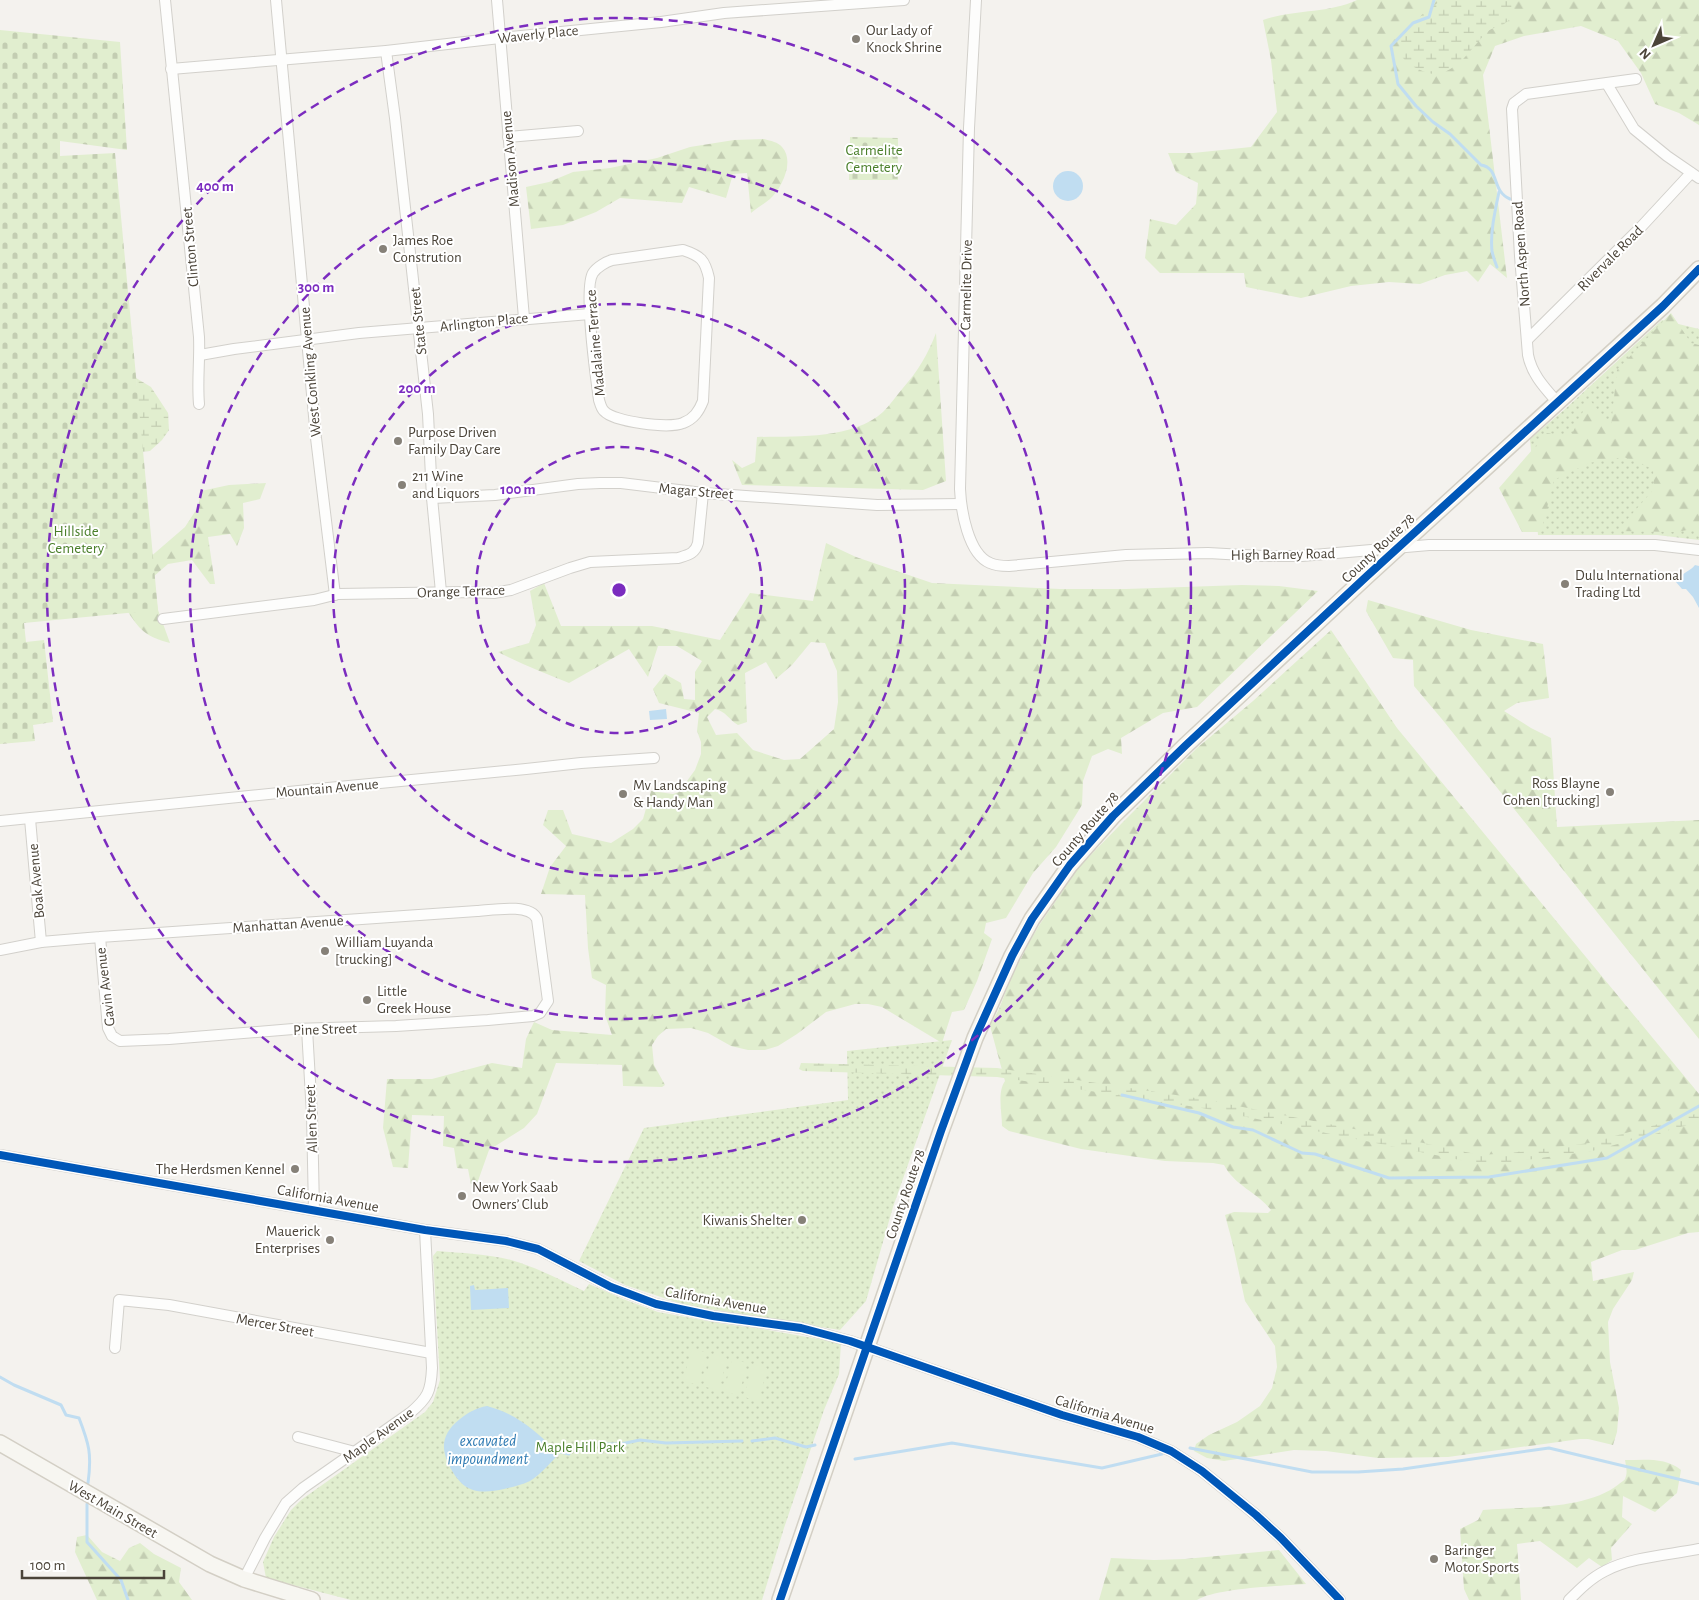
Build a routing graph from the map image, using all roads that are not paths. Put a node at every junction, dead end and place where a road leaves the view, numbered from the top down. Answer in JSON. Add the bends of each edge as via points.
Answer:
{"nodes":[{"id":1,"x":165,"y":0,"type":"edge"},
{"id":2,"x":276,"y":0,"type":"edge"},
{"id":3,"x":496,"y":0,"type":"edge"},
{"id":4,"x":904,"y":0,"type":"edge"},
{"id":5,"x":976,"y":0,"type":"edge"},
{"id":6,"x":500,"y":38,"type":"junction"},
{"id":7,"x":386,"y":51,"type":"junction"},
{"id":8,"x":281,"y":59,"type":"junction"},
{"id":9,"x":171,"y":69,"type":"junction"},
{"id":10,"x":1636,"y":79,"type":"dead end"},
{"id":11,"x":1607,"y":84,"type":"junction"},
{"id":12,"x":578,"y":132,"type":"dead end"},
{"id":13,"x":508,"y":137,"type":"junction"},
{"id":14,"x":1695,"y":176,"type":"edge"},
{"id":15,"x":1699,"y":269,"type":"edge"},
{"id":16,"x":590,"y":314,"type":"junction"},
{"id":17,"x":524,"y":318,"type":"junction"},
{"id":18,"x":418,"y":328,"type":"junction"},
{"id":19,"x":307,"y":338,"type":"junction"},
{"id":20,"x":1527,"y":340,"type":"junction"},
{"id":21,"x":200,"y":355,"type":"junction"},
{"id":22,"x":1558,"y":403,"type":"junction"},
{"id":23,"x":199,"y":404,"type":"dead end"},
{"id":24,"x":703,"y":493,"type":"junction"},
{"id":25,"x":432,"y":498,"type":"junction"},
{"id":26,"x":961,"y":504,"type":"junction"},
{"id":27,"x":1397,"y":548,"type":"junction"},
{"id":28,"x":1699,"y":550,"type":"edge"},
{"id":29,"x":987,"y":562,"type":"joint"},
{"id":30,"x":440,"y":592,"type":"junction"},
{"id":31,"x":335,"y":595,"type":"junction"},
{"id":32,"x":163,"y":619,"type":"dead end"},
{"id":33,"x":654,"y":758,"type":"dead end"},
{"id":34,"x":30,"y":819,"type":"junction"},
{"id":35,"x":0,"y":822,"type":"edge"},
{"id":36,"x":100,"y":937,"type":"junction"},
{"id":37,"x":41,"y":942,"type":"junction"},
{"id":38,"x":0,"y":950,"type":"edge"},
{"id":39,"x":540,"y":1013,"type":"joint"},
{"id":40,"x":307,"y":1029,"type":"junction"},
{"id":41,"x":112,"y":1036,"type":"joint"},
{"id":42,"x":0,"y":1155,"type":"edge"},
{"id":43,"x":314,"y":1210,"type":"junction"},
{"id":44,"x":425,"y":1230,"type":"junction"},
{"id":45,"x":867,"y":1347,"type":"junction"},
{"id":46,"x":115,"y":1348,"type":"dead end"},
{"id":47,"x":431,"y":1353,"type":"junction"},
{"id":48,"x":298,"y":1437,"type":"dead end"},
{"id":49,"x":0,"y":1443,"type":"edge"},
{"id":50,"x":355,"y":1452,"type":"junction"},
{"id":51,"x":1699,"y":1549,"type":"edge"},
{"id":52,"x":244,"y":1579,"type":"junction"},
{"id":53,"x":312,"y":1600,"type":"edge"},
{"id":54,"x":780,"y":1600,"type":"edge"},
{"id":55,"x":1340,"y":1600,"type":"edge"},
{"id":56,"x":1569,"y":1600,"type":"edge"}],
"edges":[{"from":1,"to":9,"type":"street","name":"Clinton Street"},
{"from":2,"to":8,"type":"street","name":"West Conkling Avenue"},
{"from":3,"to":6,"type":"street","name":"Madison Avenue"},
{"from":4,"to":6,"type":"street","name":"Waverly Place","via":[[724,13]]},
{"from":5,"to":26,"type":"street","name":"Carmelite Drive","via":[[969,128]]},
{"from":6,"to":7,"type":"street","name":"Waverly Place"},
{"from":6,"to":13,"type":"street","name":"Madison Avenue"},
{"from":7,"to":8,"type":"street","name":"Waverly Place"},
{"from":7,"to":18,"type":"street","name":"State Street"},
{"from":8,"to":9,"type":"street","name":"Waverly Place"},
{"from":8,"to":19,"type":"street","name":"West Conkling Avenue"},
{"from":9,"to":21,"type":"street","name":"Clinton Street"},
{"from":10,"to":11,"type":"street"},
{"from":11,"to":14,"type":"street","via":[[1634,129]]},
{"from":11,"to":20,"type":"street","name":"North Aspen Road","via":[[1535,92],[1519,98],[1512,109]]},
{"from":12,"to":13,"type":"street"},
{"from":13,"to":17,"type":"street","name":"Madison Avenue"},
{"from":14,"to":20,"type":"street","name":"Rivervale Road"},
{"from":15,"to":22,"type":"street","name":"County Route 78","via":[[1664,306]]},
{"from":16,"to":16,"type":"street","name":"Madalaine Terrace","via":[[590,282],[593,273],[606,262],[683,250],[702,258],[710,278],[703,401],[694,417],[683,423],[666,425],[622,420],[604,411],[599,400]]},
{"from":16,"to":17,"type":"street","name":"Arlington Place"},
{"from":17,"to":18,"type":"street","name":"Arlington Place"},
{"from":18,"to":19,"type":"street","name":"Arlington Place"},
{"from":18,"to":25,"type":"street","name":"State Street","via":[[428,414]]},
{"from":19,"to":21,"type":"street","name":"Arlington Place"},
{"from":19,"to":31,"type":"street","name":"West Conkling Avenue"},
{"from":20,"to":22,"type":"street","name":"North Aspen Road","via":[[1534,374]]},
{"from":21,"to":23,"type":"street","name":"Clinton Street"},
{"from":22,"to":27,"type":"street","name":"County Route 78"},
{"from":24,"to":25,"type":"street","name":"Magar Street","via":[[600,483],[495,495]]},
{"from":24,"to":26,"type":"street","name":"Magar Street","via":[[877,505]]},
{"from":24,"to":30,"type":"street","name":"Orange Terrace","via":[[698,543],[690,555],[590,562],[494,593]]},
{"from":25,"to":30,"type":"street","name":"State Street"},
{"from":26,"to":29,"type":"street","name":"Carmelite Drive","via":[[974,548]]},
{"from":27,"to":28,"type":"street","name":"High Barney Road","via":[[1496,544],[1655,545]]},
{"from":27,"to":29,"type":"street","name":"High Barney Road","via":[[1302,556],[1126,555],[1009,566]]},
{"from":27,"to":45,"type":"street","name":"County Route 78","via":[[1113,816],[1070,865],[1032,919],[975,1038]]},
{"from":30,"to":31,"type":"street","name":"Orange Terrace"},
{"from":31,"to":32,"type":"street","name":"Orange Terrace"},
{"from":33,"to":34,"type":"street","name":"Mountain Avenue"},
{"from":34,"to":35,"type":"street","name":"Mountain Avenue"},
{"from":34,"to":37,"type":"street","name":"Boak Avenue"},
{"from":36,"to":37,"type":"street","name":"Manhattan Avenue"},
{"from":36,"to":39,"type":"street","name":"Manhattan Avenue","via":[[521,909],[534,912],[540,934],[548,1001]]},
{"from":36,"to":41,"type":"street","name":"Gavin Avenue","via":[[104,997]]},
{"from":37,"to":38,"type":"street","name":"Manhattan Avenue"},
{"from":39,"to":40,"type":"street","name":"Pine Street","via":[[488,1020]]},
{"from":40,"to":41,"type":"street","name":"Pine Street","via":[[169,1040],[120,1041]]},
{"from":40,"to":43,"type":"street","name":"Allen Street"},
{"from":42,"to":43,"type":"street","name":"California Avenue"},
{"from":43,"to":44,"type":"street","name":"California Avenue"},
{"from":44,"to":45,"type":"street","name":"California Avenue","via":[[506,1241],[538,1249],[611,1287],[665,1306],[801,1328]]},
{"from":44,"to":47,"type":"street","name":"Maple Avenue"},
{"from":45,"to":54,"type":"street","name":"County Route 78"},
{"from":45,"to":55,"type":"street","name":"California Avenue","via":[[1062,1415],[1138,1437],[1171,1451],[1209,1476],[1256,1515]]},
{"from":46,"to":47,"type":"street","name":"Mercer Street","via":[[119,1300],[169,1305]]},
{"from":47,"to":50,"type":"street","name":"Maple Avenue","via":[[431,1384],[427,1397]]},
{"from":48,"to":50,"type":"street"},
{"from":49,"to":52,"type":"street","name":"West Main Street","via":[[179,1547]]},
{"from":50,"to":52,"type":"street","name":"Maple Avenue","via":[[286,1503]]},
{"from":51,"to":56,"type":"street","via":[[1613,1567],[1586,1583]]},
{"from":52,"to":53,"type":"street","name":"West Main Street"}]}
